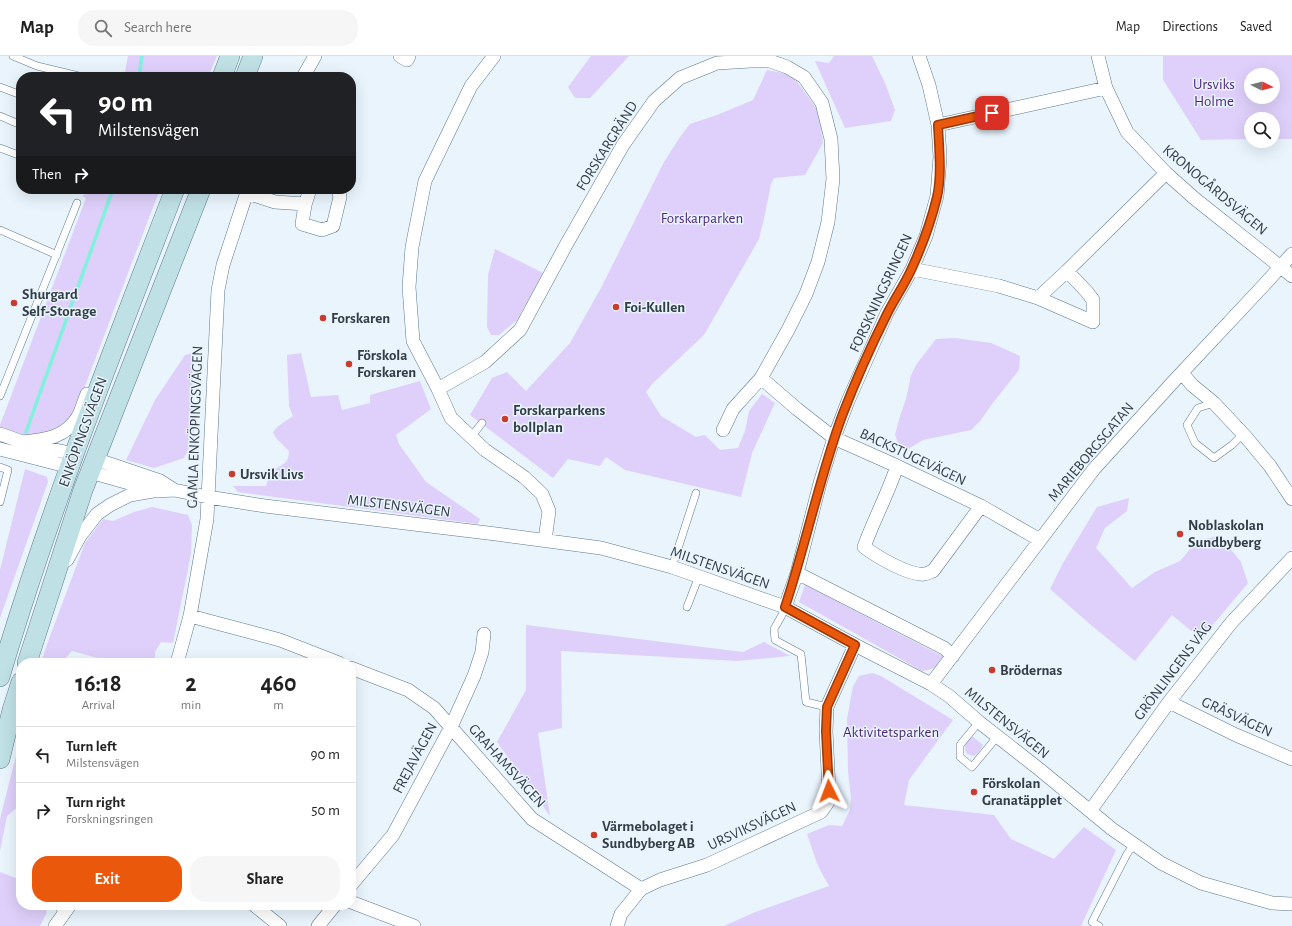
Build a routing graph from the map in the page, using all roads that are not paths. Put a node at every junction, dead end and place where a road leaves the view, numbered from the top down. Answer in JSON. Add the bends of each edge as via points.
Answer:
{"nodes":[{"id":1,"x":13,"y":56,"type":"edge"},
{"id":2,"x":230,"y":56,"type":"edge"},
{"id":3,"x":253,"y":56,"type":"edge"},
{"id":4,"x":315,"y":56,"type":"edge"},
{"id":5,"x":400,"y":56,"type":"edge"},
{"id":6,"x":410,"y":56,"type":"edge"},
{"id":7,"x":494,"y":56,"type":"edge"},
{"id":8,"x":919,"y":56,"type":"edge"},
{"id":9,"x":1098,"y":56,"type":"edge"},
{"id":10,"x":63,"y":72,"type":"edge"},
{"id":11,"x":224,"y":72,"type":"edge"},
{"id":12,"x":247,"y":72,"type":"edge"},
{"id":13,"x":306,"y":72,"type":"edge"},
{"id":14,"x":0,"y":87,"type":"edge"},
{"id":15,"x":1106,"y":88,"type":"junction"},
{"id":16,"x":16,"y":94,"type":"edge"},
{"id":17,"x":0,"y":116,"type":"edge"},
{"id":18,"x":16,"y":123,"type":"edge"},
{"id":19,"x":938,"y":125,"type":"junction"},
{"id":20,"x":0,"y":148,"type":"edge"},
{"id":21,"x":16,"y":154,"type":"edge"},
{"id":22,"x":1166,"y":173,"type":"junction"},
{"id":23,"x":173,"y":194,"type":"edge"},
{"id":24,"x":198,"y":194,"type":"edge"},
{"id":25,"x":246,"y":194,"type":"edge"},
{"id":26,"x":255,"y":194,"type":"edge"},
{"id":27,"x":308,"y":194,"type":"edge"},
{"id":28,"x":339,"y":194,"type":"edge"},
{"id":29,"x":77,"y":203,"type":"dead end"},
{"id":30,"x":305,"y":204,"type":"junction"},
{"id":31,"x":0,"y":230,"type":"edge"},
{"id":32,"x":1292,"y":254,"type":"edge"},
{"id":33,"x":57,"y":255,"type":"junction"},
{"id":34,"x":1281,"y":267,"type":"junction"},
{"id":35,"x":912,"y":269,"type":"junction"},
{"id":36,"x":143,"y":272,"type":"junction"},
{"id":37,"x":1066,"y":272,"type":"junction"},
{"id":38,"x":1292,"y":276,"type":"edge"},
{"id":39,"x":1038,"y":298,"type":"junction"},
{"id":40,"x":1182,"y":373,"type":"junction"},
{"id":41,"x":761,"y":378,"type":"junction"},
{"id":42,"x":438,"y":389,"type":"junction"},
{"id":43,"x":0,"y":396,"type":"edge"},
{"id":44,"x":1214,"y":403,"type":"junction"},
{"id":45,"x":482,"y":423,"type":"dead end"},
{"id":46,"x":722,"y":430,"type":"dead end"},
{"id":47,"x":0,"y":434,"type":"edge"},
{"id":48,"x":1243,"y":434,"type":"junction"},
{"id":49,"x":471,"y":437,"type":"junction"},
{"id":50,"x":834,"y":438,"type":"junction"},
{"id":51,"x":22,"y":442,"type":"junction"},
{"id":52,"x":0,"y":449,"type":"edge"},
{"id":53,"x":72,"y":461,"type":"junction"},
{"id":54,"x":93,"y":465,"type":"junction"},
{"id":55,"x":897,"y":466,"type":"junction"},
{"id":56,"x":0,"y":467,"type":"edge"},
{"id":57,"x":174,"y":490,"type":"junction"},
{"id":58,"x":157,"y":491,"type":"junction"},
{"id":59,"x":696,"y":494,"type":"dead end"},
{"id":60,"x":1292,"y":496,"type":"edge"},
{"id":61,"x":208,"y":497,"type":"junction"},
{"id":62,"x":0,"y":502,"type":"edge"},
{"id":63,"x":981,"y":506,"type":"junction"},
{"id":64,"x":545,"y":540,"type":"junction"},
{"id":65,"x":1040,"y":540,"type":"junction"},
{"id":66,"x":1292,"y":558,"type":"edge"},
{"id":67,"x":672,"y":567,"type":"junction"},
{"id":68,"x":797,"y":573,"type":"junction"},
{"id":69,"x":699,"y":576,"type":"junction"},
{"id":70,"x":50,"y":589,"type":"junction"},
{"id":71,"x":687,"y":607,"type":"dead end"},
{"id":72,"x":785,"y":607,"type":"junction"},
{"id":73,"x":190,"y":616,"type":"junction"},
{"id":74,"x":484,"y":634,"type":"dead end"},
{"id":75,"x":855,"y":645,"type":"junction"},
{"id":76,"x":953,"y":656,"type":"junction"},
{"id":77,"x":29,"y":658,"type":"edge"},
{"id":78,"x":178,"y":658,"type":"edge"},
{"id":79,"x":326,"y":658,"type":"edge"},
{"id":80,"x":356,"y":670,"type":"edge"},
{"id":81,"x":0,"y":677,"type":"edge"},
{"id":82,"x":931,"y":684,"type":"junction"},
{"id":83,"x":16,"y":698,"type":"edge"},
{"id":84,"x":1169,"y":702,"type":"junction"},
{"id":85,"x":827,"y":707,"type":"junction"},
{"id":86,"x":978,"y":722,"type":"junction"},
{"id":87,"x":451,"y":727,"type":"junction"},
{"id":88,"x":997,"y":737,"type":"junction"},
{"id":89,"x":0,"y":759,"type":"edge"},
{"id":90,"x":1292,"y":759,"type":"edge"},
{"id":91,"x":1090,"y":811,"type":"junction"},
{"id":92,"x":1134,"y":844,"type":"junction"},
{"id":93,"x":356,"y":879,"type":"edge"},
{"id":94,"x":641,"y":889,"type":"junction"},
{"id":95,"x":356,"y":904,"type":"edge"},
{"id":96,"x":1292,"y":904,"type":"edge"},
{"id":97,"x":62,"y":910,"type":"edge"},
{"id":98,"x":260,"y":910,"type":"edge"},
{"id":99,"x":331,"y":910,"type":"edge"},
{"id":100,"x":55,"y":926,"type":"edge"},
{"id":101,"x":280,"y":926,"type":"edge"},
{"id":102,"x":318,"y":926,"type":"edge"},
{"id":103,"x":414,"y":926,"type":"edge"},
{"id":104,"x":617,"y":926,"type":"edge"},
{"id":105,"x":1099,"y":926,"type":"edge"}],
"edges":[{"from":1,"to":10,"type":"lane","via":[[37,66]]},
{"from":2,"to":11,"type":"main road"},
{"from":3,"to":12,"type":"main road"},
{"from":4,"to":13,"type":"street"},
{"from":5,"to":6,"type":"street","via":[[407,60]]},
{"from":7,"to":42,"type":"street","via":[[471,86],[425,180],[412,247],[409,287],[413,341]]},
{"from":8,"to":19,"type":"street","name":"FORSKNINGSRINGEN"},
{"from":9,"to":15,"type":"street","name":"KRONOGÅRDSVÄGEN"},
{"from":14,"to":16,"type":"lane"},
{"from":15,"to":19,"type":"street"},
{"from":15,"to":22,"type":"street","name":"KRONOGÅRDSVÄGEN","via":[[1127,132]]},
{"from":17,"to":18,"type":"lane"},
{"from":19,"to":35,"type":"street","name":"FORSKNINGSRINGEN","via":[[940,157],[937,196],[926,236]]},
{"from":20,"to":21,"type":"lane"},
{"from":22,"to":34,"type":"street","name":"KRONOGÅRDSVÄGEN"},
{"from":22,"to":37,"type":"street"},
{"from":23,"to":36,"type":"main road","name":"ENKÖPINGSVÄGEN"},
{"from":24,"to":54,"type":"main road","name":"ENKÖPINGSVÄGEN"},
{"from":25,"to":61,"type":"street","name":"GAMLA ENKÖPINGSVÄGEN","via":[[223,265],[218,290]]},
{"from":26,"to":30,"type":"street","name":"GAMLA ENKÖPINGSVÄGEN","via":[[275,202]]},
{"from":27,"to":30,"type":"street"},
{"from":28,"to":30,"type":"street","via":[[333,226],[322,230],[302,224]]},
{"from":29,"to":33,"type":"lane"},
{"from":31,"to":33,"type":"lane"},
{"from":32,"to":34,"type":"street","name":"MARIEBORGSGATAN"},
{"from":33,"to":43,"type":"lane"},
{"from":34,"to":38,"type":"street","name":"KRONOGÅRDSVÄGEN"},
{"from":34,"to":40,"type":"street","name":"MARIEBORGSGATAN"},
{"from":35,"to":39,"type":"street","via":[[999,286]]},
{"from":35,"to":50,"type":"street","name":"FORSKNINGSRINGEN","via":[[887,313]]},
{"from":36,"to":51,"type":"street","via":[[132,284],[121,303],[78,415],[71,425],[56,436]]},
{"from":36,"to":53,"type":"main road","name":"ENKÖPINGSVÄGEN"},
{"from":37,"to":39,"type":"street"},
{"from":37,"to":39,"type":"street","via":[[1093,300],[1093,322]]},
{"from":40,"to":44,"type":"street"},
{"from":40,"to":65,"type":"street","name":"MARIEBORGSGATAN","via":[[1094,469]]},
{"from":41,"to":42,"type":"street","name":"FORSKARGRÄND","via":[[806,294],[818,262],[828,222],[833,179],[831,140],[822,103],[804,77],[770,61],[751,60],[717,63],[680,78],[654,101],[623,145],[520,330],[485,362]]},
{"from":41,"to":46,"type":"street","name":"FORSKARGRÄND","via":[[732,409]]},
{"from":41,"to":50,"type":"street","name":"BACKSTUGEVÄGEN"},
{"from":42,"to":49,"type":"street","via":[[451,418]]},
{"from":44,"to":48,"type":"street"},
{"from":44,"to":48,"type":"lane","via":[[1198,408],[1187,425],[1195,444],[1214,458]]},
{"from":45,"to":49,"type":"lane"},
{"from":47,"to":51,"type":"street"},
{"from":48,"to":60,"type":"street"},
{"from":49,"to":64,"type":"street","via":[[542,494],[549,511]]},
{"from":50,"to":55,"type":"street","name":"BACKSTUGEVÄGEN"},
{"from":50,"to":68,"type":"street","name":"FORSKNINGSRINGEN"},
{"from":51,"to":53,"type":"street"},
{"from":52,"to":53,"type":"street"},
{"from":53,"to":54,"type":"main road"},
{"from":53,"to":81,"type":"main road","name":"ENKÖPINGSVÄGEN"},
{"from":54,"to":57,"type":"street","name":"MILSTENSVÄGEN","via":[[160,481]]},
{"from":54,"to":58,"type":"street","name":"MILSTENSVÄGEN"},
{"from":54,"to":70,"type":"main road","name":"ENKÖPINGSVÄGEN"},
{"from":55,"to":63,"type":"street","name":"BACKSTUGEVÄGEN"},
{"from":55,"to":63,"type":"street","via":[[864,547],[908,572],[923,574],[933,571]]},
{"from":56,"to":62,"type":"lane","via":[[8,470]]},
{"from":57,"to":58,"type":"street","name":"MILSTENSVÄGEN"},
{"from":57,"to":61,"type":"street","name":"MILSTENSVÄGEN"},
{"from":58,"to":70,"type":"street","via":[[130,495],[97,514],[80,536]]},
{"from":59,"to":67,"type":"lane"},
{"from":61,"to":64,"type":"street","name":"MILSTENSVÄGEN"},
{"from":61,"to":73,"type":"street","name":"GAMLA ENKÖPINGSVÄGEN"},
{"from":63,"to":65,"type":"street","name":"BACKSTUGEVÄGEN"},
{"from":64,"to":67,"type":"street","name":"MILSTENSVÄGEN","via":[[601,548]]},
{"from":65,"to":76,"type":"street","name":"MARIEBORGSGATAN"},
{"from":66,"to":84,"type":"street","name":"GRÖNLINGENS VÄG","via":[[1231,623]]},
{"from":67,"to":69,"type":"street","name":"MILSTENSVÄGEN"},
{"from":68,"to":72,"type":"street","name":"FORSKNINGSRINGEN"},
{"from":68,"to":76,"type":"street","via":[[944,648]]},
{"from":69,"to":71,"type":"lane"},
{"from":69,"to":72,"type":"street","name":"MILSTENSVÄGEN"},
{"from":70,"to":77,"type":"main road","name":"ENKÖPINGSVÄGEN"},
{"from":72,"to":75,"type":"street","name":"MILSTENSVÄGEN"},
{"from":72,"to":85,"type":"lane","via":[[774,629],[775,640],[801,654],[806,702]]},
{"from":73,"to":78,"type":"street","name":"GAMLA ENKÖPINGSVÄGEN"},
{"from":73,"to":79,"type":"street","via":[[280,640]]},
{"from":74,"to":87,"type":"street","name":"FREJAVÄGEN","via":[[482,652],[474,676]]},
{"from":75,"to":82,"type":"street","name":"MILSTENSVÄGEN"},
{"from":75,"to":85,"type":"street","name":"URSVIKSVÄGEN"},
{"from":76,"to":82,"type":"street","name":"MARIEBORGSGATAN"},
{"from":80,"to":87,"type":"street","name":"GRAHAMSVÄGEN","via":[[408,690],[434,708]]},
{"from":82,"to":86,"type":"street","name":"MILSTENSVÄGEN"},
{"from":83,"to":89,"type":"main road"},
{"from":84,"to":90,"type":"street","name":"GRÄSVÄGEN"},
{"from":84,"to":91,"type":"street","name":"GRÖNLINGENS VÄG"},
{"from":85,"to":94,"type":"street","name":"URSVIKSVÄGEN","via":[[829,791],[828,802],[821,812],[707,865]]},
{"from":86,"to":88,"type":"street","name":"MILSTENSVÄGEN"},
{"from":86,"to":88,"type":"lane","via":[[960,745],[960,757],[972,767]]},
{"from":87,"to":93,"type":"street","name":"FREJAVÄGEN","via":[[393,835]]},
{"from":87,"to":94,"type":"street","name":"GRAHAMSVÄGEN","via":[[532,819]]},
{"from":88,"to":91,"type":"street","name":"MILSTENSVÄGEN"},
{"from":91,"to":92,"type":"street","name":"MILSTENSVÄGEN"},
{"from":92,"to":96,"type":"street","name":"MILSTENSVÄGEN","via":[[1161,863],[1201,883],[1272,903]]},
{"from":92,"to":105,"type":"lane","via":[[1092,922]]},
{"from":94,"to":104,"type":"street","name":"URSVIKSVÄGEN","via":[[621,914]]},
{"from":95,"to":103,"type":"street"},
{"from":97,"to":100,"type":"street"},
{"from":98,"to":101,"type":"street"},
{"from":99,"to":102,"type":"street"}]}
